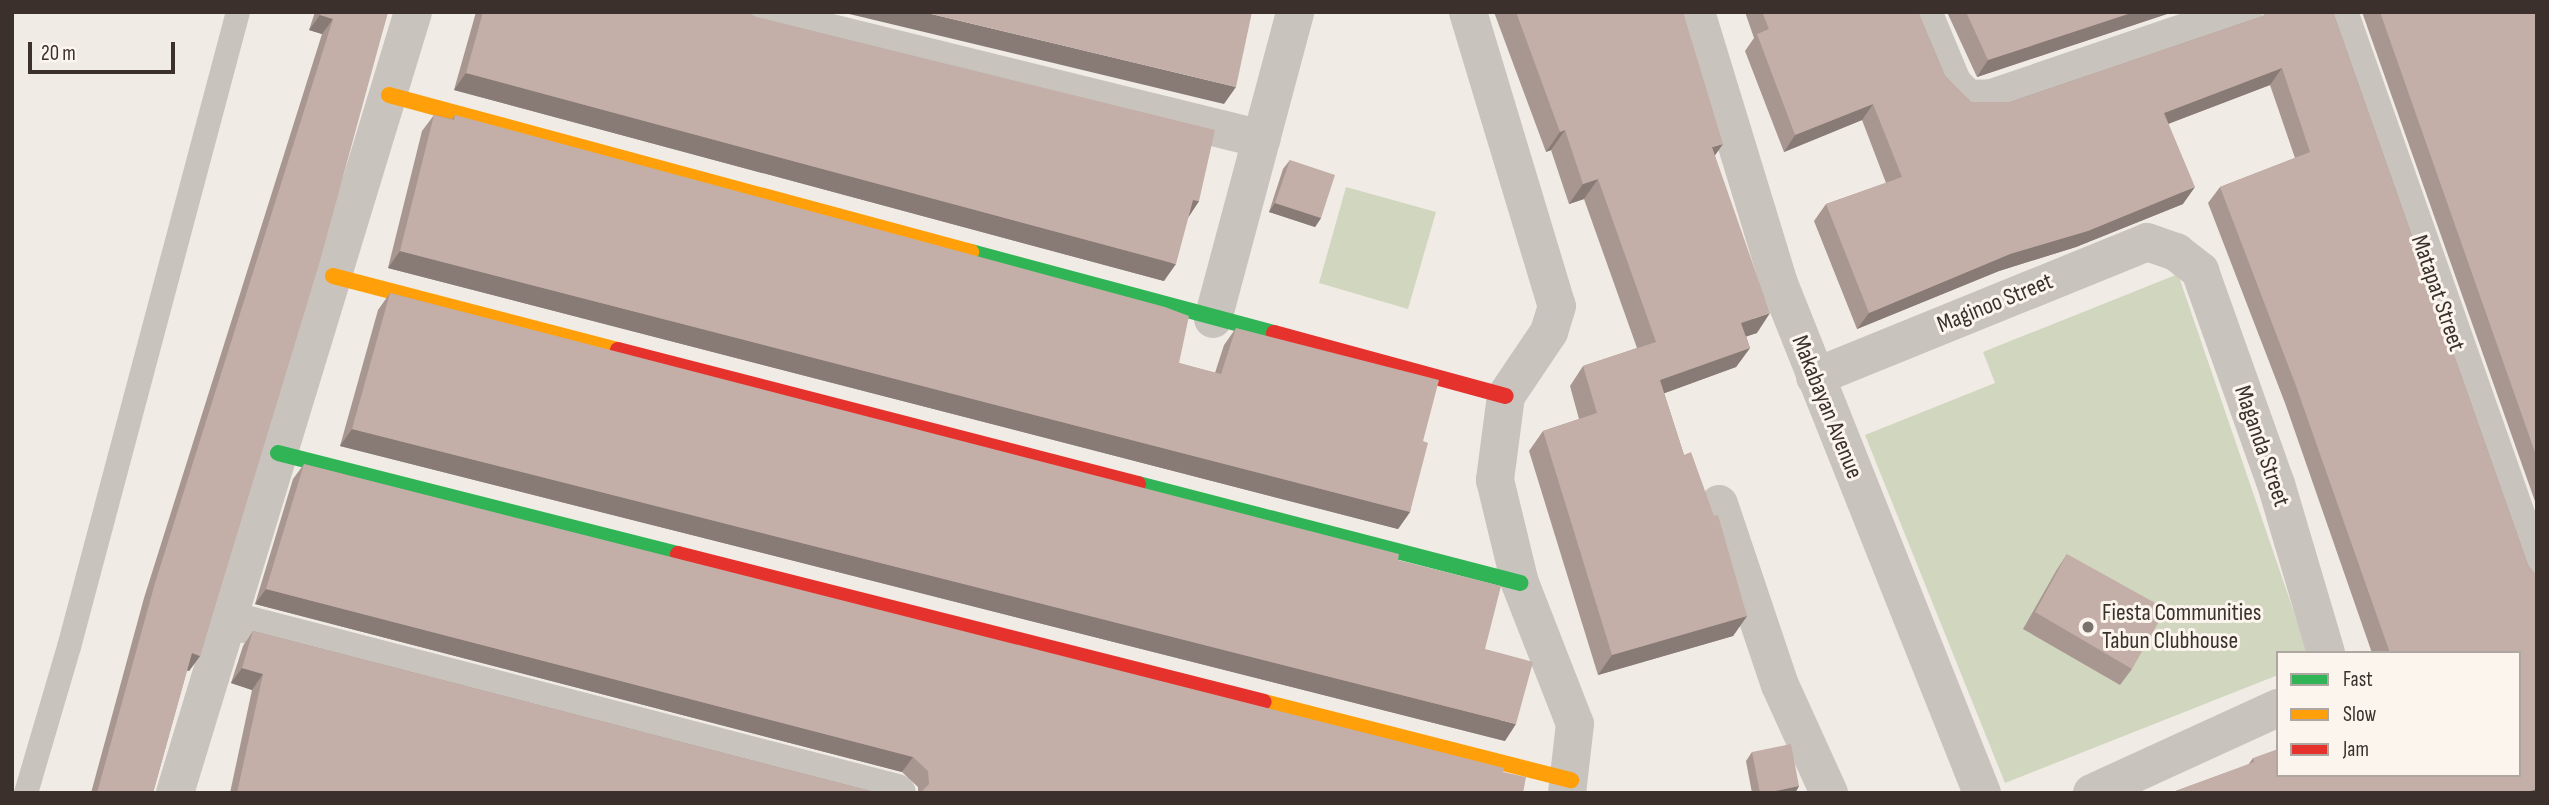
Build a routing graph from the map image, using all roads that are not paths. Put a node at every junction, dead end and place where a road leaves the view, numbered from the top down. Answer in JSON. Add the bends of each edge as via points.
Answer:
{"nodes":[{"id":1,"x":238,"y":12,"type":"edge"},
{"id":2,"x":413,"y":12,"type":"edge"},
{"id":3,"x":746,"y":12,"type":"edge"},
{"id":4,"x":1294,"y":12,"type":"edge"},
{"id":5,"x":1468,"y":12,"type":"edge"},
{"id":6,"x":1696,"y":12,"type":"edge"},
{"id":7,"x":1923,"y":12,"type":"edge"},
{"id":8,"x":2244,"y":12,"type":"edge"},
{"id":9,"x":2339,"y":12,"type":"edge"},
{"id":10,"x":389,"y":95,"type":"junction"},
{"id":11,"x":1262,"y":139,"type":"junction"},
{"id":12,"x":2176,"y":252,"type":"joint"},
{"id":13,"x":333,"y":276,"type":"junction"},
{"id":14,"x":1213,"y":319,"type":"junction"},
{"id":15,"x":1815,"y":377,"type":"junction"},
{"id":16,"x":1506,"y":396,"type":"junction"},
{"id":17,"x":278,"y":453,"type":"junction"},
{"id":18,"x":1719,"y":504,"type":"dead end"},
{"id":19,"x":2537,"y":574,"type":"edge"},
{"id":20,"x":1520,"y":583,"type":"junction"},
{"id":21,"x":226,"y":619,"type":"junction"},
{"id":22,"x":2325,"y":651,"type":"edge"},
{"id":23,"x":2276,"y":709,"type":"edge"},
{"id":24,"x":1569,"y":786,"type":"edge"},
{"id":25,"x":26,"y":793,"type":"edge"},
{"id":26,"x":175,"y":793,"type":"edge"},
{"id":27,"x":897,"y":793,"type":"edge"},
{"id":28,"x":1829,"y":793,"type":"edge"},
{"id":29,"x":1982,"y":793,"type":"edge"},
{"id":30,"x":2092,"y":793,"type":"edge"}],
"edges":[{"from":1,"to":25,"type":"lane","via":[[73,634]]},
{"from":2,"to":10,"type":"street"},
{"from":3,"to":11,"type":"street"},
{"from":4,"to":11,"type":"street"},
{"from":5,"to":16,"type":"street","via":[[1557,306],[1549,331]]},
{"from":6,"to":15,"type":"street","name":"Makabayan Avenue","via":[[1780,286]]},
{"from":7,"to":8,"type":"street","via":[[1953,83],[1968,99],[1992,98]]},
{"from":9,"to":19,"type":"street","name":"Matapat Street"},
{"from":10,"to":13,"type":"street"},
{"from":10,"to":14,"type":"street"},
{"from":11,"to":14,"type":"street"},
{"from":12,"to":15,"type":"street","name":"Maginoo Street","via":[[2147,242]]},
{"from":12,"to":22,"type":"street","name":"Maganda Street","via":[[2200,271],[2276,484]]},
{"from":13,"to":17,"type":"street"},
{"from":13,"to":20,"type":"street"},
{"from":14,"to":16,"type":"street"},
{"from":15,"to":29,"type":"street","name":"Makabayan Avenue"},
{"from":16,"to":20,"type":"street","via":[[1495,480]]},
{"from":17,"to":21,"type":"street"},
{"from":17,"to":24,"type":"street"},
{"from":18,"to":28,"type":"street","via":[[1780,685]]},
{"from":20,"to":24,"type":"street","via":[[1575,724]]},
{"from":21,"to":26,"type":"street"},
{"from":21,"to":27,"type":"street"},
{"from":23,"to":30,"type":"street"}]}
